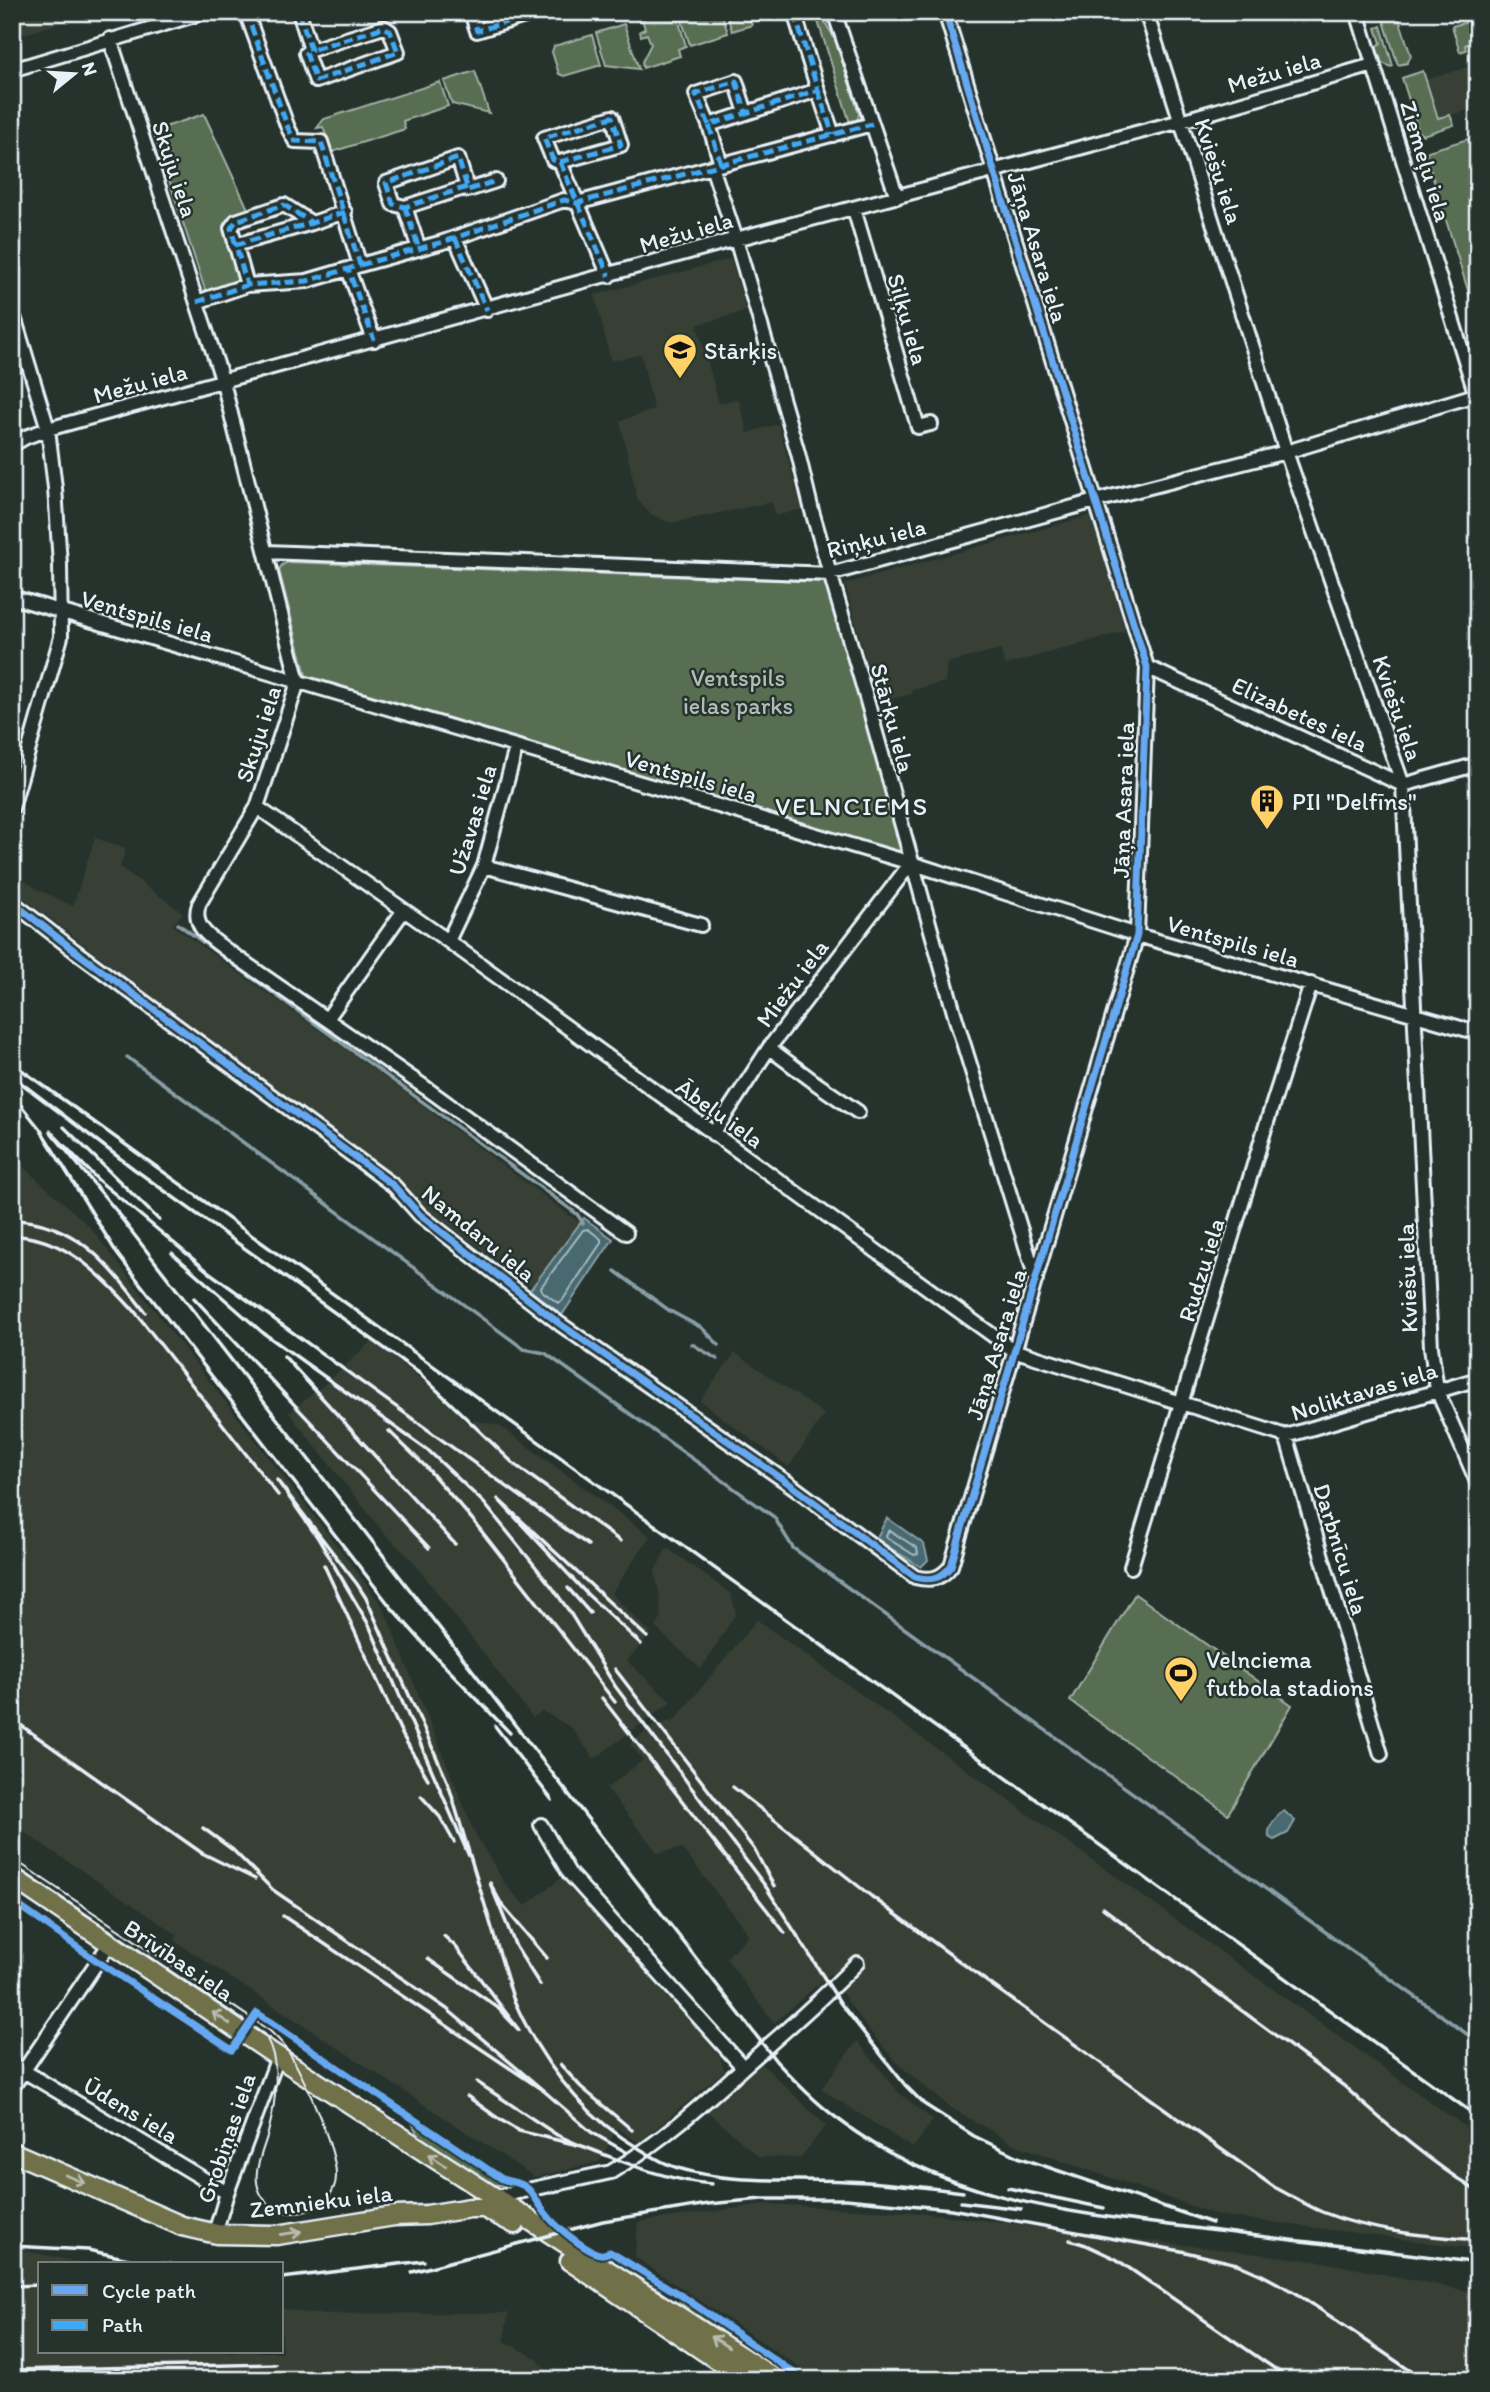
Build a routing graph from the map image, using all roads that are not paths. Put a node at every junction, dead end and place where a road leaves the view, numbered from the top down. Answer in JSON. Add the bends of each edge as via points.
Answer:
{"nodes":[{"id":1,"x":205,"y":12,"type":"edge"},
{"id":2,"x":246,"y":12,"type":"edge"},
{"id":3,"x":299,"y":12,"type":"edge"},
{"id":4,"x":471,"y":12,"type":"edge"},
{"id":5,"x":538,"y":12,"type":"edge"},
{"id":6,"x":794,"y":12,"type":"edge"},
{"id":7,"x":834,"y":12,"type":"edge"},
{"id":8,"x":945,"y":12,"type":"edge"},
{"id":9,"x":1146,"y":12,"type":"edge"},
{"id":10,"x":1357,"y":12,"type":"edge"},
{"id":11,"x":110,"y":39,"type":"junction"},
{"id":12,"x":312,"y":50,"type":"junction"},
{"id":13,"x":1373,"y":65,"type":"junction"},
{"id":14,"x":12,"y":70,"type":"edge"},
{"id":15,"x":818,"y":90,"type":"junction"},
{"id":16,"x":746,"y":113,"type":"junction"},
{"id":17,"x":1181,"y":121,"type":"junction"},
{"id":18,"x":872,"y":124,"type":"junction"},
{"id":19,"x":709,"y":125,"type":"junction"},
{"id":20,"x":833,"y":135,"type":"junction"},
{"id":21,"x":560,"y":162,"type":"junction"},
{"id":22,"x":717,"y":166,"type":"junction"},
{"id":23,"x":995,"y":170,"type":"junction"},
{"id":24,"x":496,"y":181,"type":"dead end"},
{"id":25,"x":467,"y":187,"type":"junction"},
{"id":26,"x":897,"y":198,"type":"junction"},
{"id":27,"x":577,"y":203,"type":"junction"},
{"id":28,"x":405,"y":207,"type":"junction"},
{"id":29,"x":854,"y":209,"type":"junction"},
{"id":30,"x":345,"y":212,"type":"junction"},
{"id":31,"x":312,"y":223,"type":"junction"},
{"id":32,"x":455,"y":238,"type":"junction"},
{"id":33,"x":736,"y":239,"type":"junction"},
{"id":34,"x":235,"y":245,"type":"junction"},
{"id":35,"x":419,"y":249,"type":"junction"},
{"id":36,"x":354,"y":267,"type":"junction"},
{"id":37,"x":609,"y":276,"type":"junction"},
{"id":38,"x":247,"y":285,"type":"junction"},
{"id":39,"x":197,"y":302,"type":"junction"},
{"id":40,"x":12,"y":310,"type":"edge"},
{"id":41,"x":487,"y":310,"type":"junction"},
{"id":42,"x":374,"y":341,"type":"junction"},
{"id":43,"x":223,"y":382,"type":"junction"},
{"id":44,"x":1477,"y":399,"type":"edge"},
{"id":45,"x":931,"y":424,"type":"dead end"},
{"id":46,"x":48,"y":429,"type":"junction"},
{"id":47,"x":12,"y":445,"type":"edge"},
{"id":48,"x":1286,"y":452,"type":"junction"},
{"id":49,"x":1095,"y":501,"type":"junction"},
{"id":50,"x":267,"y":552,"type":"junction"},
{"id":51,"x":830,"y":573,"type":"junction"},
{"id":52,"x":12,"y":597,"type":"edge"},
{"id":53,"x":62,"y":612,"type":"junction"},
{"id":54,"x":1147,"y":667,"type":"junction"},
{"id":55,"x":298,"y":682,"type":"junction"},
{"id":56,"x":516,"y":748,"type":"junction"},
{"id":57,"x":1478,"y":764,"type":"edge"},
{"id":58,"x":1403,"y":785,"type":"junction"},
{"id":59,"x":257,"y":807,"type":"junction"},
{"id":60,"x":12,"y":808,"type":"edge"},
{"id":61,"x":911,"y":863,"type":"junction"},
{"id":62,"x":484,"y":866,"type":"junction"},
{"id":63,"x":12,"y":902,"type":"edge"},
{"id":64,"x":404,"y":910,"type":"junction"},
{"id":65,"x":701,"y":925,"type":"dead end"},
{"id":66,"x":1137,"y":935,"type":"junction"},
{"id":67,"x":448,"y":941,"type":"junction"},
{"id":68,"x":1311,"y":984,"type":"junction"},
{"id":69,"x":1413,"y":1013,"type":"junction"},
{"id":70,"x":327,"y":1019,"type":"junction"},
{"id":71,"x":1478,"y":1032,"type":"edge"},
{"id":72,"x":769,"y":1048,"type":"junction"},
{"id":73,"x":858,"y":1112,"type":"dead end"},
{"id":74,"x":713,"y":1133,"type":"junction"},
{"id":75,"x":626,"y":1233,"type":"dead end"},
{"id":76,"x":1036,"y":1280,"type":"junction"},
{"id":77,"x":1013,"y":1350,"type":"junction"},
{"id":78,"x":1478,"y":1379,"type":"edge"},
{"id":79,"x":1437,"y":1390,"type":"junction"},
{"id":80,"x":1182,"y":1405,"type":"junction"},
{"id":81,"x":1286,"y":1436,"type":"junction"},
{"id":82,"x":1478,"y":1484,"type":"edge"},
{"id":83,"x":1131,"y":1567,"type":"dead end"},
{"id":84,"x":930,"y":1580,"type":"joint"},
{"id":85,"x":1381,"y":1754,"type":"dead end"},
{"id":86,"x":541,"y":1825,"type":"dead end"},
{"id":87,"x":12,"y":1877,"type":"edge"},
{"id":88,"x":110,"y":1943,"type":"junction"},
{"id":89,"x":857,"y":1963,"type":"dead end"},
{"id":90,"x":278,"y":2057,"type":"junction"},
{"id":91,"x":18,"y":2067,"type":"edge"},
{"id":92,"x":743,"y":2067,"type":"junction"},
{"id":93,"x":12,"y":2088,"type":"edge"},
{"id":94,"x":12,"y":2152,"type":"edge"},
{"id":95,"x":227,"y":2193,"type":"junction"},
{"id":96,"x":489,"y":2203,"type":"junction"},
{"id":97,"x":217,"y":2234,"type":"junction"},
{"id":98,"x":747,"y":2380,"type":"edge"},
{"id":99,"x":777,"y":2380,"type":"edge"}],
"edges":[{"from":1,"to":11,"type":"street"},
{"from":2,"to":30,"type":"street","via":[[288,128],[295,141],[321,142]]},
{"from":3,"to":12,"type":"street"},
{"from":4,"to":5,"type":"street","via":[[477,31]]},
{"from":6,"to":15,"type":"street"},
{"from":7,"to":18,"type":"street"},
{"from":8,"to":23,"type":"street","name":"Jāņa Asara iela"},
{"from":9,"to":17,"type":"street","name":"Kviešu iela"},
{"from":10,"to":13,"type":"street","name":"Ziemeļu iela"},
{"from":11,"to":14,"type":"street"},
{"from":11,"to":39,"type":"street","name":"Skuju iela"},
{"from":12,"to":12,"type":"street","via":[[384,27],[398,52],[316,81],[306,53]]},
{"from":13,"to":17,"type":"street","name":"Mežu iela"},
{"from":13,"to":44,"type":"street","name":"Ziemeļu iela"},
{"from":15,"to":16,"type":"street"},
{"from":15,"to":20,"type":"street"},
{"from":16,"to":19,"type":"street"},
{"from":16,"to":19,"type":"street","name":"Stārķu iela","via":[[736,81],[696,94]]},
{"from":17,"to":23,"type":"street","name":"Mežu iela"},
{"from":17,"to":48,"type":"street","name":"Kviešu iela"},
{"from":18,"to":20,"type":"street"},
{"from":18,"to":26,"type":"street"},
{"from":19,"to":22,"type":"street","name":"Stārķu iela"},
{"from":20,"to":22,"type":"street"},
{"from":21,"to":21,"type":"street","via":[[621,145],[612,117],[544,138],[553,160]]},
{"from":21,"to":27,"type":"street"},
{"from":22,"to":27,"type":"street"},
{"from":22,"to":33,"type":"street","name":"Stārķu iela"},
{"from":23,"to":26,"type":"street","name":"Mežu iela"},
{"from":23,"to":49,"type":"street","name":"Jāņa Asara iela"},
{"from":24,"to":25,"type":"street"},
{"from":25,"to":28,"type":"street"},
{"from":25,"to":28,"type":"street","via":[[458,158],[386,183],[393,204]]},
{"from":26,"to":29,"type":"street","name":"Mežu iela"},
{"from":27,"to":32,"type":"street","via":[[564,200]]},
{"from":27,"to":37,"type":"street"},
{"from":28,"to":35,"type":"street"},
{"from":29,"to":33,"type":"street","name":"Mežu iela"},
{"from":29,"to":45,"type":"street","name":"Siļķu iela","via":[[918,427]]},
{"from":30,"to":31,"type":"street"},
{"from":30,"to":36,"type":"street"},
{"from":31,"to":34,"type":"street"},
{"from":31,"to":34,"type":"street","via":[[284,205],[236,221],[231,228]]},
{"from":32,"to":35,"type":"street"},
{"from":32,"to":41,"type":"street"},
{"from":33,"to":37,"type":"street","name":"Mežu iela"},
{"from":33,"to":51,"type":"street","name":"Stārķu iela"},
{"from":34,"to":38,"type":"street"},
{"from":35,"to":36,"type":"street"},
{"from":36,"to":38,"type":"street","via":[[307,281]]},
{"from":36,"to":42,"type":"street"},
{"from":37,"to":41,"type":"street","name":"Mežu iela"},
{"from":38,"to":39,"type":"street"},
{"from":39,"to":43,"type":"street","name":"Skuju iela"},
{"from":40,"to":46,"type":"street"},
{"from":41,"to":42,"type":"street","name":"Mežu iela"},
{"from":42,"to":43,"type":"street","name":"Mežu iela"},
{"from":43,"to":46,"type":"street","name":"Mežu iela"},
{"from":43,"to":50,"type":"street","name":"Skuju iela"},
{"from":44,"to":48,"type":"street","name":"Riņķu iela"},
{"from":46,"to":47,"type":"street","name":"Mežu iela"},
{"from":46,"to":53,"type":"street"},
{"from":48,"to":49,"type":"street","name":"Riņķu iela"},
{"from":48,"to":58,"type":"street","name":"Kviešu iela"},
{"from":49,"to":51,"type":"street","name":"Riņķu iela"},
{"from":49,"to":54,"type":"street","name":"Jāņa Asara iela"},
{"from":50,"to":51,"type":"street","name":"Riņķu iela"},
{"from":50,"to":55,"type":"street","name":"Skuju iela"},
{"from":51,"to":61,"type":"street","name":"Stārķu iela"},
{"from":52,"to":53,"type":"street","name":"Ventspils iela"},
{"from":53,"to":55,"type":"street","name":"Ventspils iela"},
{"from":53,"to":60,"type":"street","via":[[61,637]]},
{"from":54,"to":58,"type":"street","name":"Elizabetes iela"},
{"from":54,"to":66,"type":"street","name":"Jāņa Asara iela"},
{"from":55,"to":56,"type":"street","name":"Ventspils iela"},
{"from":55,"to":59,"type":"street","name":"Skuju iela"},
{"from":56,"to":61,"type":"street","name":"Ventspils iela"},
{"from":56,"to":62,"type":"street","name":"Užavas iela"},
{"from":57,"to":58,"type":"street"},
{"from":58,"to":69,"type":"street","name":"Kviešu iela"},
{"from":59,"to":64,"type":"street","name":"Ābeļu iela"},
{"from":59,"to":70,"type":"street","name":"Skuju iela","via":[[199,904],[197,921],[201,930],[229,952]]},
{"from":61,"to":66,"type":"street","name":"Ventspils iela"},
{"from":61,"to":72,"type":"street","name":"Miežu iela"},
{"from":61,"to":76,"type":"street","name":"Stārķu iela"},
{"from":62,"to":65,"type":"street"},
{"from":62,"to":67,"type":"street","name":"Užavas iela"},
{"from":63,"to":84,"type":"street","name":"Namdaru iela","via":[[394,1186],[420,1215],[560,1324],[915,1577]]},
{"from":64,"to":67,"type":"street","name":"Ābeļu iela"},
{"from":64,"to":70,"type":"street"},
{"from":66,"to":68,"type":"street","name":"Ventspils iela"},
{"from":66,"to":76,"type":"street","name":"Jāņa Asara iela"},
{"from":67,"to":74,"type":"street","name":"Ābeļu iela"},
{"from":68,"to":69,"type":"street","name":"Ventspils iela"},
{"from":68,"to":80,"type":"street","name":"Rudzu iela"},
{"from":69,"to":71,"type":"street","name":"Ventspils iela"},
{"from":69,"to":79,"type":"street","name":"Kviešu iela"},
{"from":70,"to":75,"type":"street","name":"Skuju iela"},
{"from":72,"to":73,"type":"street"},
{"from":72,"to":74,"type":"street","name":"Miežu iela"},
{"from":74,"to":77,"type":"street","name":"Ābeļu iela"},
{"from":76,"to":77,"type":"street","name":"Jāņa Asara iela"},
{"from":77,"to":80,"type":"street","name":"Ābeļu iela"},
{"from":77,"to":84,"type":"street","name":"Jāņa Asara iela","via":[[951,1566]]},
{"from":78,"to":79,"type":"street","name":"Noliktavas iela"},
{"from":79,"to":81,"type":"street","name":"Noliktavas iela"},
{"from":79,"to":82,"type":"street","name":"Kviešu iela"},
{"from":80,"to":81,"type":"street","name":"Noliktavas iela"},
{"from":80,"to":83,"type":"street","name":"Rudzu iela"},
{"from":81,"to":85,"type":"street","name":"Darbnīcu iela"},
{"from":86,"to":92,"type":"street","via":[[569,1873]]},
{"from":87,"to":88,"type":"highway","name":"Brīvības iela"},
{"from":90,"to":88,"type":"highway","name":"Brīvības iela","one_way":true},
{"from":88,"to":91,"type":"street"},
{"from":89,"to":92,"type":"street"},
{"from":90,"to":95,"type":"street","name":"Grobiņas iela"},
{"from":96,"to":90,"type":"highway","name":"Brīvības iela","one_way":true},
{"from":91,"to":93,"type":"street"},
{"from":91,"to":95,"type":"street","name":"Ūdens iela"},
{"from":92,"to":96,"type":"street","via":[[668,2134],[611,2172]]},
{"from":94,"to":97,"type":"highway","name":"Zemnieku iela","one_way":true,"via":[[182,2226]]},
{"from":95,"to":97,"type":"street","name":"Grobiņas iela"},
{"from":97,"to":96,"type":"highway","name":"Zemnieku iela","one_way":true,"via":[[276,2235],[394,2216],[458,2199]]},
{"from":96,"to":98,"type":"highway","name":"Brīvības iela"},
{"from":99,"to":96,"type":"highway","name":"Brīvības iela","one_way":true}]}
